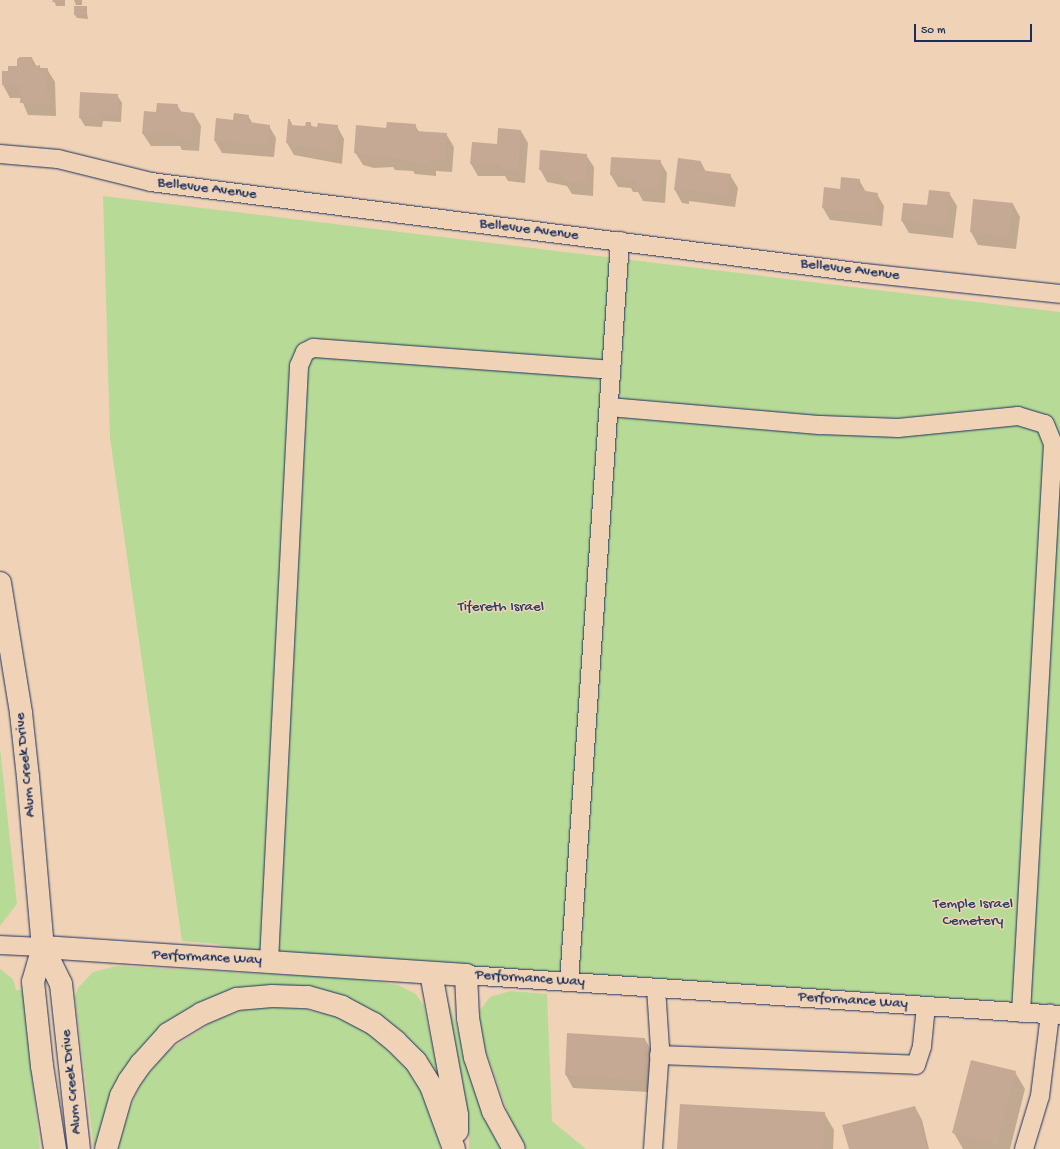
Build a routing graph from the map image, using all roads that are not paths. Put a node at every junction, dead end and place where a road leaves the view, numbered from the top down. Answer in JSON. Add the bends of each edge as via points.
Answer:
{"nodes":[{"id":1,"x":0,"y":154,"type":"edge"},
{"id":2,"x":620,"y":242,"type":"junction"},
{"id":3,"x":1060,"y":294,"type":"edge"},
{"id":4,"x":611,"y":370,"type":"junction"},
{"id":5,"x":609,"y":407,"type":"junction"},
{"id":6,"x":0,"y":583,"type":"edge"},
{"id":7,"x":0,"y":945,"type":"edge"},
{"id":8,"x":43,"y":948,"type":"junction"},
{"id":9,"x":269,"y":961,"type":"junction"},
{"id":10,"x":431,"y":973,"type":"junction"},
{"id":11,"x":466,"y":975,"type":"junction"},
{"id":12,"x":569,"y":982,"type":"junction"},
{"id":13,"x":656,"y":988,"type":"junction"},
{"id":14,"x":926,"y":1006,"type":"junction"},
{"id":15,"x":1021,"y":1013,"type":"junction"},
{"id":16,"x":1055,"y":1015,"type":"edge"},
{"id":17,"x":659,"y":1055,"type":"junction"},
{"id":18,"x":55,"y":1149,"type":"edge"},
{"id":19,"x":79,"y":1149,"type":"edge"},
{"id":20,"x":106,"y":1149,"type":"edge"},
{"id":21,"x":454,"y":1149,"type":"edge"},
{"id":22,"x":457,"y":1149,"type":"edge"},
{"id":23,"x":514,"y":1149,"type":"edge"},
{"id":24,"x":653,"y":1149,"type":"edge"},
{"id":25,"x":1024,"y":1149,"type":"edge"}],
"edges":[{"from":1,"to":2,"type":"street","name":"Bellevue Avenue","via":[[58,159],[150,182]]},
{"from":2,"to":3,"type":"street","name":"Bellevue Avenue"},
{"from":2,"to":4,"type":"street"},
{"from":4,"to":5,"type":"street"},
{"from":4,"to":9,"type":"street","via":[[313,348],[305,352],[299,366]]},
{"from":5,"to":12,"type":"street"},
{"from":5,"to":15,"type":"street","via":[[821,425],[898,428],[1018,416],[1045,424],[1053,444]]},
{"from":6,"to":8,"type":"main road","name":"Alum Creek Drive","via":[[21,713]]},
{"from":7,"to":8,"type":"street","name":"Performance Way"},
{"from":8,"to":9,"type":"main road","name":"Performance Way"},
{"from":8,"to":18,"type":"main road","name":"Alum Creek Drive","via":[[33,982],[42,1066]]},
{"from":8,"to":19,"type":"main road","name":"Alum Creek Drive","via":[[61,984]]},
{"from":9,"to":10,"type":"main road","name":"Performance Way"},
{"from":10,"to":11,"type":"main road","name":"Performance Way"},
{"from":10,"to":22,"type":"main road","via":[[457,1115]]},
{"from":11,"to":12,"type":"street","name":"Performance Way"},
{"from":11,"to":23,"type":"main road","via":[[468,1018],[475,1057],[493,1111]]},
{"from":12,"to":13,"type":"street","name":"Performance Way"},
{"from":13,"to":14,"type":"street","name":"Performance Way"},
{"from":13,"to":17,"type":"street"},
{"from":14,"to":15,"type":"street","name":"Performance Way"},
{"from":14,"to":17,"type":"street","via":[[922,1046],[916,1065]]},
{"from":15,"to":16,"type":"street","name":"Performance Way"},
{"from":16,"to":25,"type":"street","via":[[1040,1096]]},
{"from":17,"to":24,"type":"street"},
{"from":20,"to":21,"type":"main road","via":[[124,1091],[141,1064],[168,1034],[201,1014],[237,999],[272,996],[308,997],[342,1007],[374,1024],[396,1042],[416,1062],[431,1086]]}]}
